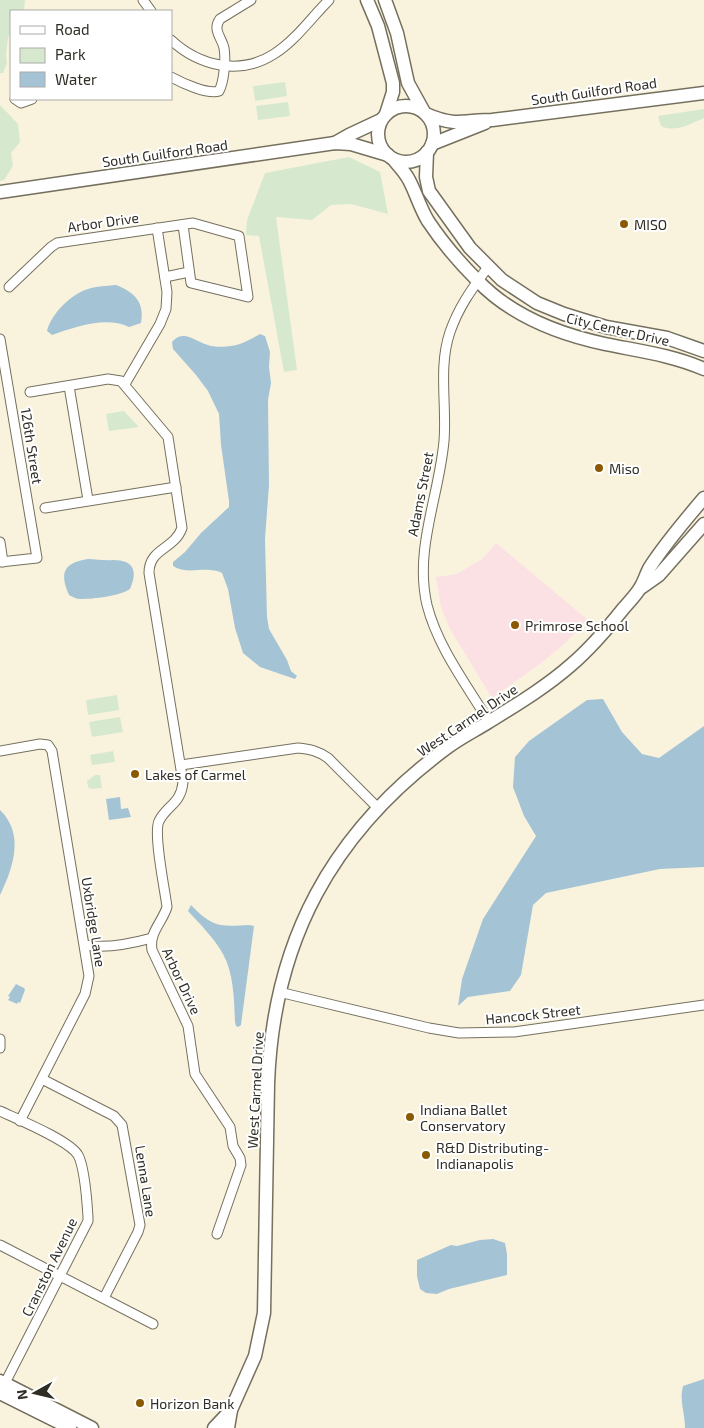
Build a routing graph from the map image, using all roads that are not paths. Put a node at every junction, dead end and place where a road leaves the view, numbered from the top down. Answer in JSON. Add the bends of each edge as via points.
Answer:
{"nodes":[{"id":1,"x":251,"y":0,"type":"edge"},
{"id":2,"x":329,"y":0,"type":"edge"},
{"id":3,"x":367,"y":0,"type":"edge"},
{"id":4,"x":385,"y":0,"type":"edge"},
{"id":5,"x":172,"y":41,"type":"edge"},
{"id":6,"x":224,"y":66,"type":"junction"},
{"id":7,"x":172,"y":78,"type":"edge"},
{"id":8,"x":703,"y":92,"type":"edge"},
{"id":9,"x":425,"y":113,"type":"junction"},
{"id":10,"x":384,"y":117,"type":"junction"},
{"id":11,"x":492,"y":120,"type":"junction"},
{"id":12,"x":335,"y":143,"type":"junction"},
{"id":13,"x":430,"y":148,"type":"junction"},
{"id":14,"x":390,"y":157,"type":"junction"},
{"id":15,"x":0,"y":192,"type":"edge"},
{"id":16,"x":183,"y":225,"type":"junction"},
{"id":17,"x":158,"y":228,"type":"junction"},
{"id":18,"x":488,"y":267,"type":"junction"},
{"id":19,"x":189,"y":272,"type":"junction"},
{"id":20,"x":165,"y":277,"type":"junction"},
{"id":21,"x":477,"y":281,"type":"junction"},
{"id":22,"x":9,"y":287,"type":"dead end"},
{"id":23,"x":0,"y":339,"type":"edge"},
{"id":24,"x":704,"y":351,"type":"edge"},
{"id":25,"x":704,"y":370,"type":"edge"},
{"id":26,"x":3,"y":374,"type":"edge"},
{"id":27,"x":125,"y":384,"type":"junction"},
{"id":28,"x":69,"y":386,"type":"junction"},
{"id":29,"x":30,"y":392,"type":"dead end"},
{"id":30,"x":176,"y":487,"type":"junction"},
{"id":31,"x":704,"y":498,"type":"edge"},
{"id":32,"x":88,"y":500,"type":"junction"},
{"id":33,"x":45,"y":508,"type":"dead end"},
{"id":34,"x":704,"y":524,"type":"edge"},
{"id":35,"x":0,"y":542,"type":"edge"},
{"id":36,"x":2,"y":562,"type":"edge"},
{"id":37,"x":640,"y":588,"type":"junction"},
{"id":38,"x":489,"y":722,"type":"junction"},
{"id":39,"x":0,"y":751,"type":"edge"},
{"id":40,"x":181,"y":765,"type":"junction"},
{"id":41,"x":378,"y":808,"type":"junction"},
{"id":42,"x":152,"y":938,"type":"junction"},
{"id":43,"x":85,"y":945,"type":"junction"},
{"id":44,"x":279,"y":992,"type":"junction"},
{"id":45,"x":704,"y":1005,"type":"edge"},
{"id":46,"x":0,"y":1039,"type":"edge"},
{"id":47,"x":0,"y":1048,"type":"edge"},
{"id":48,"x":42,"y":1079,"type":"junction"},
{"id":49,"x":0,"y":1111,"type":"edge"},
{"id":50,"x":20,"y":1121,"type":"junction"},
{"id":51,"x":216,"y":1234,"type":"dead end"},
{"id":52,"x":0,"y":1245,"type":"edge"},
{"id":53,"x":60,"y":1276,"type":"junction"},
{"id":54,"x":104,"y":1298,"type":"junction"},
{"id":55,"x":153,"y":1324,"type":"dead end"},
{"id":56,"x":2,"y":1385,"type":"edge"},
{"id":57,"x":231,"y":1410,"type":"junction"},
{"id":58,"x":70,"y":1428,"type":"edge"},
{"id":59,"x":92,"y":1428,"type":"edge"},
{"id":60,"x":214,"y":1428,"type":"edge"},
{"id":61,"x":228,"y":1428,"type":"edge"}],
"edges":[{"from":1,"to":6,"type":"street","via":[[217,22],[225,51]]},
{"from":2,"to":6,"type":"street","via":[[275,54],[251,64]]},
{"from":3,"to":10,"type":"street","via":[[392,75],[393,92]]},
{"from":4,"to":9,"type":"street","via":[[397,33],[408,83]]},
{"from":5,"to":6,"type":"street","via":[[191,56]]},
{"from":6,"to":7,"type":"street","via":[[221,89],[215,93]]},
{"from":8,"to":11,"type":"street","name":"South Guilford Road"},
{"from":9,"to":10,"type":"street","via":[[402,106]]},
{"from":9,"to":11,"type":"street","name":"South Guilford Road","via":[[456,122]]},
{"from":9,"to":13,"type":"street","via":[[433,128]]},
{"from":10,"to":12,"type":"street","name":"South Guilford Road"},
{"from":10,"to":14,"type":"street","via":[[378,131],[379,142]]},
{"from":11,"to":13,"type":"street","name":"South Guilford Road"},
{"from":12,"to":14,"type":"street","name":"South Guilford Road","via":[[351,144]]},
{"from":12,"to":15,"type":"street","name":"South Guilford Road"},
{"from":13,"to":14,"type":"street","via":[[414,161],[403,162]]},
{"from":13,"to":18,"type":"street","name":"City Center Drive","via":[[426,176],[429,191],[470,248]]},
{"from":14,"to":21,"type":"street","name":"City Center Drive","via":[[409,180],[428,221],[442,241]]},
{"from":16,"to":17,"type":"street","name":"Arbor Drive"},
{"from":16,"to":19,"type":"street"},
{"from":16,"to":19,"type":"street","name":"Arbor Drive","via":[[193,223],[238,236],[248,297],[191,283]]},
{"from":17,"to":20,"type":"street","name":"Arbor Drive"},
{"from":17,"to":22,"type":"street","name":"Arbor Drive","via":[[55,244]]},
{"from":18,"to":21,"type":"street","name":"Adams Street"},
{"from":18,"to":24,"type":"street","name":"City Center Drive","via":[[537,303],[564,314],[606,327],[667,338]]},
{"from":19,"to":20,"type":"street"},
{"from":20,"to":27,"type":"street","name":"Arbor Drive","via":[[167,302],[164,316]]},
{"from":21,"to":25,"type":"street","name":"City Center Drive","via":[[511,307],[557,330],[604,344],[667,356]]},
{"from":21,"to":38,"type":"street","name":"Adams Street","via":[[460,308],[445,357],[444,442],[423,569],[433,623],[451,661]]},
{"from":23,"to":26,"type":"street","name":"126th Street"},
{"from":26,"to":36,"type":"street","name":"126th Street","via":[[37,558]]},
{"from":27,"to":28,"type":"street","via":[[108,379]]},
{"from":27,"to":30,"type":"street","name":"Arbor Drive","via":[[168,437]]},
{"from":28,"to":29,"type":"street"},
{"from":28,"to":32,"type":"street"},
{"from":30,"to":32,"type":"street"},
{"from":30,"to":40,"type":"street","name":"Arbor Drive","via":[[182,528],[175,540],[150,560],[149,573]]},
{"from":31,"to":37,"type":"street","name":"West Carmel Drive","via":[[650,568]]},
{"from":32,"to":33,"type":"street"},
{"from":34,"to":37,"type":"street","name":"West Carmel Drive","via":[[659,575]]},
{"from":35,"to":36,"type":"street"},
{"from":37,"to":38,"type":"street","name":"West Carmel Drive","via":[[597,640],[571,665]]},
{"from":38,"to":41,"type":"street","name":"West Carmel Drive","via":[[449,746]]},
{"from":39,"to":43,"type":"street","name":"Uxbridge Lane","via":[[40,744],[48,745],[52,751]]},
{"from":40,"to":41,"type":"street","via":[[298,748],[311,749],[328,758]]},
{"from":40,"to":42,"type":"street","name":"Arbor Drive","via":[[182,792],[158,824],[167,907]]},
{"from":41,"to":44,"type":"street","name":"West Carmel Drive","via":[[346,845],[318,889],[301,925]]},
{"from":42,"to":43,"type":"street","via":[[108,946]]},
{"from":42,"to":51,"type":"street","name":"Arbor Drive","via":[[152,950],[188,1026],[195,1074],[230,1127],[233,1146],[240,1158],[241,1165]]},
{"from":43,"to":48,"type":"street","name":"Uxbridge Lane","via":[[89,976],[85,994]]},
{"from":44,"to":45,"type":"street","name":"Hancock Street","via":[[459,1033],[514,1032]]},
{"from":44,"to":57,"type":"street","name":"West Carmel Drive","via":[[269,1058],[264,1313],[255,1356]]},
{"from":46,"to":47,"type":"street"},
{"from":48,"to":50,"type":"street","name":"Uxbridge Lane"},
{"from":48,"to":54,"type":"street","name":"Lenna Lane","via":[[114,1116],[122,1125],[140,1224]]},
{"from":49,"to":50,"type":"street"},
{"from":50,"to":53,"type":"street","name":"Cranston Avenue","via":[[59,1140],[78,1156],[88,1221]]},
{"from":52,"to":53,"type":"street"},
{"from":53,"to":54,"type":"street"},
{"from":53,"to":56,"type":"street","name":"Cranston Avenue"},
{"from":54,"to":55,"type":"street"},
{"from":56,"to":58,"type":"street"},
{"from":56,"to":59,"type":"street"},
{"from":57,"to":60,"type":"street","name":"West Carmel Drive"},
{"from":57,"to":61,"type":"street","name":"West Carmel Drive"}]}
